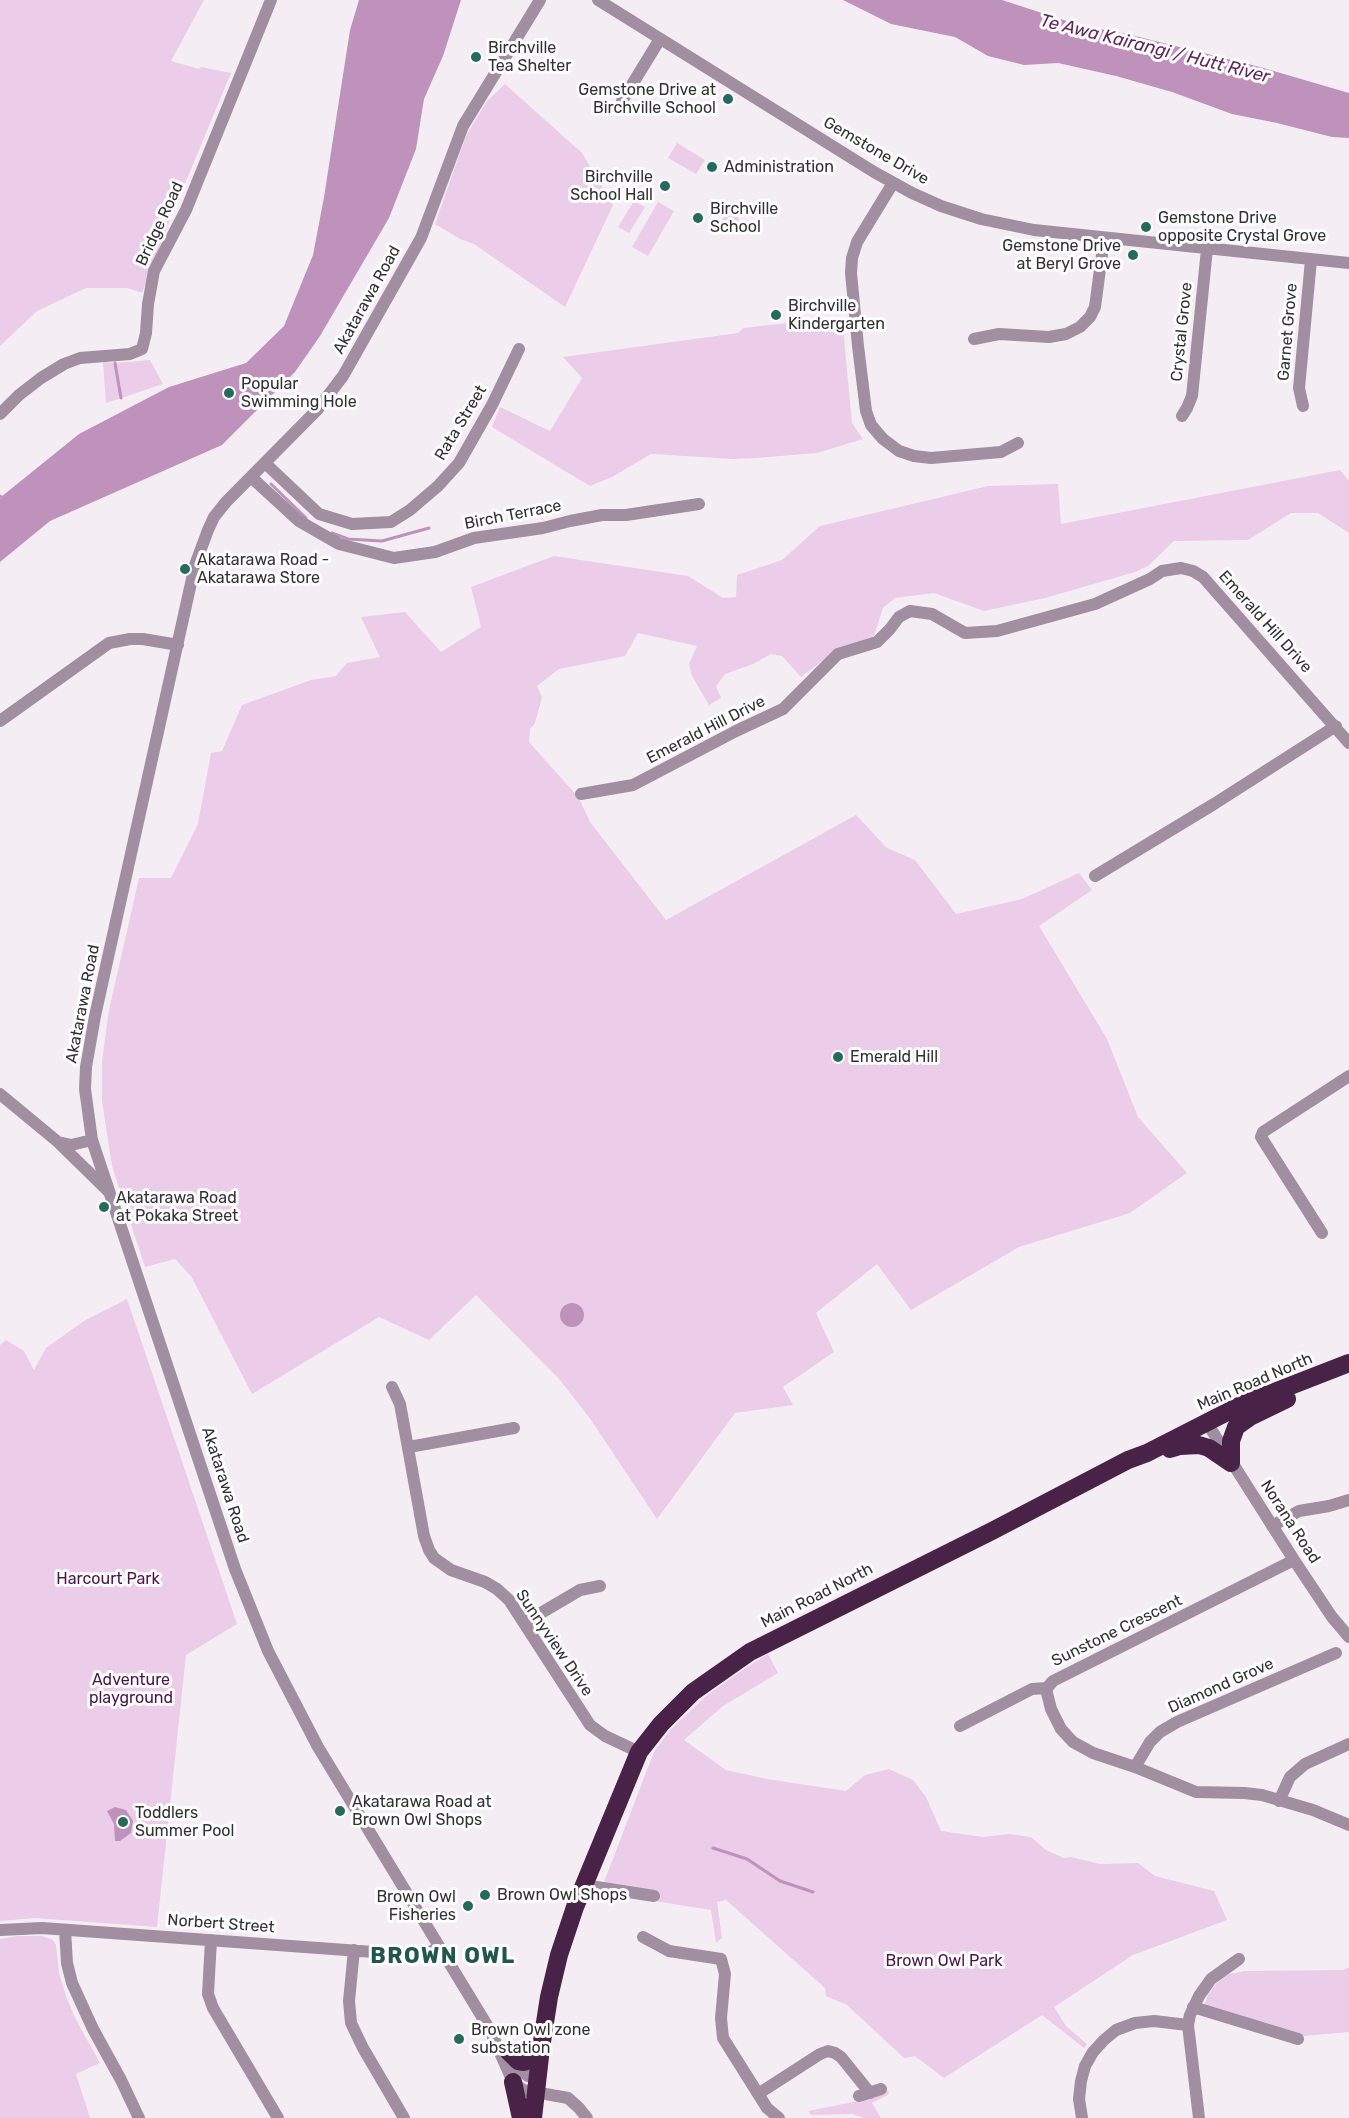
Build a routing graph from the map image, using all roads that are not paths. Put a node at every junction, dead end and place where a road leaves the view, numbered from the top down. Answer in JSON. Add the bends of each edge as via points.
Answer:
{"nodes":[{"id":1,"x":271,"y":0,"type":"edge"},
{"id":2,"x":540,"y":0,"type":"edge"},
{"id":3,"x":598,"y":0,"type":"edge"},
{"id":4,"x":660,"y":39,"type":"junction"},
{"id":5,"x":622,"y":102,"type":"dead end"},
{"id":6,"x":892,"y":183,"type":"junction"},
{"id":7,"x":1104,"y":239,"type":"junction"},
{"id":8,"x":1207,"y":249,"type":"junction"},
{"id":9,"x":1311,"y":260,"type":"junction"},
{"id":10,"x":1349,"y":263,"type":"edge"},
{"id":11,"x":974,"y":339,"type":"dead end"},
{"id":12,"x":519,"y":349,"type":"dead end"},
{"id":13,"x":1303,"y":406,"type":"dead end"},
{"id":14,"x":0,"y":414,"type":"edge"},
{"id":15,"x":1182,"y":416,"type":"dead end"},
{"id":16,"x":1018,"y":442,"type":"dead end"},
{"id":17,"x":265,"y":463,"type":"junction"},
{"id":18,"x":251,"y":477,"type":"junction"},
{"id":19,"x":699,"y":504,"type":"dead end"},
{"id":20,"x":178,"y":645,"type":"junction"},
{"id":21,"x":0,"y":721,"type":"edge"},
{"id":22,"x":1336,"y":726,"type":"junction"},
{"id":23,"x":1349,"y":743,"type":"edge"},
{"id":24,"x":581,"y":794,"type":"dead end"},
{"id":25,"x":1095,"y":876,"type":"dead end"},
{"id":26,"x":1349,"y":1076,"type":"edge"},
{"id":27,"x":0,"y":1094,"type":"edge"},
{"id":28,"x":92,"y":1140,"type":"junction"},
{"id":29,"x":58,"y":1142,"type":"junction"},
{"id":30,"x":111,"y":1194,"type":"junction"},
{"id":31,"x":1322,"y":1233,"type":"dead end"},
{"id":32,"x":1347,"y":1364,"type":"edge"},
{"id":33,"x":392,"y":1387,"type":"dead end"},
{"id":34,"x":1207,"y":1423,"type":"junction"},
{"id":35,"x":514,"y":1428,"type":"dead end"},
{"id":36,"x":409,"y":1447,"type":"junction"},
{"id":37,"x":1147,"y":1453,"type":"junction"},
{"id":38,"x":1231,"y":1463,"type":"junction"},
{"id":39,"x":1349,"y":1500,"type":"edge"},
{"id":40,"x":1272,"y":1526,"type":"junction"},
{"id":41,"x":1294,"y":1560,"type":"junction"},
{"id":42,"x":600,"y":1586,"type":"dead end"},
{"id":43,"x":524,"y":1623,"type":"junction"},
{"id":44,"x":1349,"y":1637,"type":"edge"},
{"id":45,"x":1335,"y":1653,"type":"dead end"},
{"id":46,"x":1047,"y":1688,"type":"junction"},
{"id":47,"x":960,"y":1726,"type":"dead end"},
{"id":48,"x":1349,"y":1744,"type":"edge"},
{"id":49,"x":639,"y":1752,"type":"junction"},
{"id":50,"x":1135,"y":1767,"type":"junction"},
{"id":51,"x":1279,"y":1802,"type":"junction"},
{"id":52,"x":1349,"y":1825,"type":"edge"},
{"id":53,"x":584,"y":1885,"type":"junction"},
{"id":54,"x":654,"y":1896,"type":"dead end"},
{"id":55,"x":0,"y":1930,"type":"edge"},
{"id":56,"x":65,"y":1930,"type":"junction"},
{"id":57,"x":643,"y":1937,"type":"dead end"},
{"id":58,"x":211,"y":1940,"type":"junction"},
{"id":59,"x":439,"y":1947,"type":"junction"},
{"id":60,"x":354,"y":1950,"type":"junction"},
{"id":61,"x":1239,"y":1959,"type":"dead end"},
{"id":62,"x":1193,"y":2007,"type":"junction"},
{"id":63,"x":1188,"y":2025,"type":"junction"},
{"id":64,"x":494,"y":2036,"type":"junction"},
{"id":65,"x":1298,"y":2039,"type":"dead end"},
{"id":66,"x":541,"y":2048,"type":"junction"},
{"id":67,"x":508,"y":2051,"type":"junction"},
{"id":68,"x":513,"y":2082,"type":"junction"},
{"id":69,"x":536,"y":2086,"type":"junction"},
{"id":70,"x":870,"y":2093,"type":"dead end"},
{"id":71,"x":758,"y":2094,"type":"junction"},
{"id":72,"x":139,"y":2118,"type":"edge"},
{"id":73,"x":278,"y":2118,"type":"edge"},
{"id":74,"x":404,"y":2118,"type":"edge"},
{"id":75,"x":521,"y":2118,"type":"edge"},
{"id":76,"x":533,"y":2118,"type":"edge"},
{"id":77,"x":586,"y":2118,"type":"edge"},
{"id":78,"x":779,"y":2118,"type":"edge"},
{"id":79,"x":1082,"y":2118,"type":"edge"},
{"id":80,"x":1199,"y":2118,"type":"edge"}],
"edges":[{"from":1,"to":14,"type":"street","name":"Bridge Road","via":[[186,210],[154,272],[142,349],[64,364],[40,378]]},
{"from":2,"to":17,"type":"street","name":"Akatarawa Road","via":[[463,126],[421,238],[343,376],[317,410]]},
{"from":3,"to":4,"type":"street","name":"Gemstone Drive"},
{"from":4,"to":5,"type":"street"},
{"from":4,"to":6,"type":"street","name":"Gemstone Drive"},
{"from":6,"to":7,"type":"street","name":"Gemstone Drive","via":[[941,206],[987,221]]},
{"from":6,"to":16,"type":"street","via":[[857,242],[852,258],[858,346],[871,425],[899,451],[931,458],[1001,452]]},
{"from":7,"to":8,"type":"street","name":"Gemstone Drive"},
{"from":7,"to":11,"type":"street","via":[[1095,307],[1080,327],[1049,337],[999,334]]},
{"from":8,"to":9,"type":"street","name":"Gemstone Drive"},
{"from":8,"to":15,"type":"street","name":"Crystal Grove","via":[[1192,396]]},
{"from":9,"to":10,"type":"street","name":"Gemstone Drive"},
{"from":9,"to":13,"type":"street","name":"Garnet Grove","via":[[1299,388]]},
{"from":12,"to":17,"type":"street","name":"Rata Street","via":[[459,463],[410,510],[390,522],[352,524],[319,514]]},
{"from":17,"to":18,"type":"street","name":"Akatarawa Road"},
{"from":18,"to":19,"type":"street","name":"Birch Terrace","via":[[299,521],[339,544],[394,558],[435,552],[474,538],[581,519]]},
{"from":18,"to":20,"type":"street","name":"Akatarawa Road","via":[[226,502],[208,530],[195,565]]},
{"from":20,"to":21,"type":"street","via":[[142,639],[109,643]]},
{"from":20,"to":28,"type":"street","name":"Akatarawa Road","via":[[90,1043],[85,1089]]},
{"from":22,"to":23,"type":"street","name":"Emerald Hill Drive"},
{"from":22,"to":24,"type":"street","name":"Emerald Hill Drive","via":[[1203,578],[1181,568],[1162,572],[1095,604],[997,631],[965,633],[932,614],[910,611],[899,617],[877,642],[838,654],[783,710],[633,785]]},
{"from":22,"to":25,"type":"street"},
{"from":26,"to":31,"type":"street","via":[[1261,1137]]},
{"from":27,"to":29,"type":"street"},
{"from":28,"to":29,"type":"street","via":[[70,1145]]},
{"from":28,"to":30,"type":"street","name":"Akatarawa Road"},
{"from":29,"to":30,"type":"street"},
{"from":30,"to":59,"type":"street","name":"Akatarawa Road","via":[[235,1569],[268,1651],[318,1747]]},
{"from":32,"to":34,"type":"highway","name":"Main Road North","via":[[1241,1405]]},
{"from":32,"to":38,"type":"highway","via":[[1329,1380],[1242,1422],[1233,1433]]},
{"from":33,"to":36,"type":"street","name":"Sunnyview Drive","via":[[400,1404]]},
{"from":34,"to":37,"type":"highway","name":"Main Road North"},
{"from":34,"to":38,"type":"street","name":"Norana Road"},
{"from":35,"to":36,"type":"street"},
{"from":36,"to":43,"type":"street","name":"Sunnyview Drive","via":[[429,1550],[442,1565],[497,1589]]},
{"from":37,"to":38,"type":"highway","via":[[1199,1445]]},
{"from":37,"to":49,"type":"highway","name":"Main Road North","via":[[750,1652],[693,1692]]},
{"from":38,"to":40,"type":"street","name":"Norana Road"},
{"from":39,"to":40,"type":"street","via":[[1299,1511]]},
{"from":40,"to":41,"type":"street","name":"Norana Road"},
{"from":41,"to":44,"type":"street","name":"Norana Road"},
{"from":41,"to":46,"type":"street","name":"Sunstone Crescent"},
{"from":42,"to":43,"type":"street","via":[[580,1590]]},
{"from":43,"to":49,"type":"street","name":"Sunnyview Drive","via":[[590,1725]]},
{"from":45,"to":50,"type":"street","name":"Diamond Grove","via":[[1177,1722],[1150,1742]]},
{"from":46,"to":47,"type":"street","via":[[1032,1689]]},
{"from":46,"to":50,"type":"street","name":"Sunstone Crescent","via":[[1051,1709],[1073,1742]]},
{"from":48,"to":51,"type":"street","via":[[1305,1764],[1290,1777]]},
{"from":49,"to":53,"type":"highway","name":"Main Road North"},
{"from":50,"to":51,"type":"street","name":"Sunstone Crescent","via":[[1196,1792],[1244,1793]]},
{"from":51,"to":52,"type":"street","name":"Sunstone Crescent","via":[[1313,1810]]},
{"from":53,"to":54,"type":"street"},
{"from":53,"to":66,"type":"highway","name":"Main Road North","via":[[558,1955]]},
{"from":55,"to":56,"type":"street","name":"Norbert Street"},
{"from":56,"to":58,"type":"street","name":"Norbert Street"},
{"from":56,"to":72,"type":"street","via":[[72,1983]]},
{"from":57,"to":71,"type":"street","via":[[669,1951],[721,1959],[725,1974],[721,2032]]},
{"from":58,"to":60,"type":"street","name":"Norbert Street"},
{"from":58,"to":73,"type":"street","via":[[208,1994],[213,2008]]},
{"from":59,"to":60,"type":"street","name":"Norbert Street","via":[[415,1955]]},
{"from":59,"to":64,"type":"street","name":"Akatarawa Road"},
{"from":60,"to":74,"type":"street","via":[[351,2023]]},
{"from":61,"to":62,"type":"street","via":[[1211,1979]]},
{"from":62,"to":63,"type":"street"},
{"from":62,"to":65,"type":"street"},
{"from":63,"to":79,"type":"street","via":[[1135,2023],[1104,2040],[1083,2074]]},
{"from":63,"to":80,"type":"street"},
{"from":64,"to":67,"type":"street","name":"Akatarawa Road"},
{"from":64,"to":68,"type":"street","name":"Akatarawa Road"},
{"from":66,"to":67,"type":"highway","via":[[524,2062]]},
{"from":66,"to":69,"type":"highway","name":"Main Road North"},
{"from":67,"to":69,"type":"street","name":"Akatarawa Road"},
{"from":68,"to":69,"type":"street","via":[[523,2090]]},
{"from":68,"to":75,"type":"highway"},
{"from":69,"to":76,"type":"highway","name":"Main Road North"},
{"from":69,"to":77,"type":"street","via":[[568,2098]]},
{"from":70,"to":71,"type":"street","via":[[841,2057],[828,2051]]},
{"from":71,"to":78,"type":"street","via":[[769,2112]]}]}
